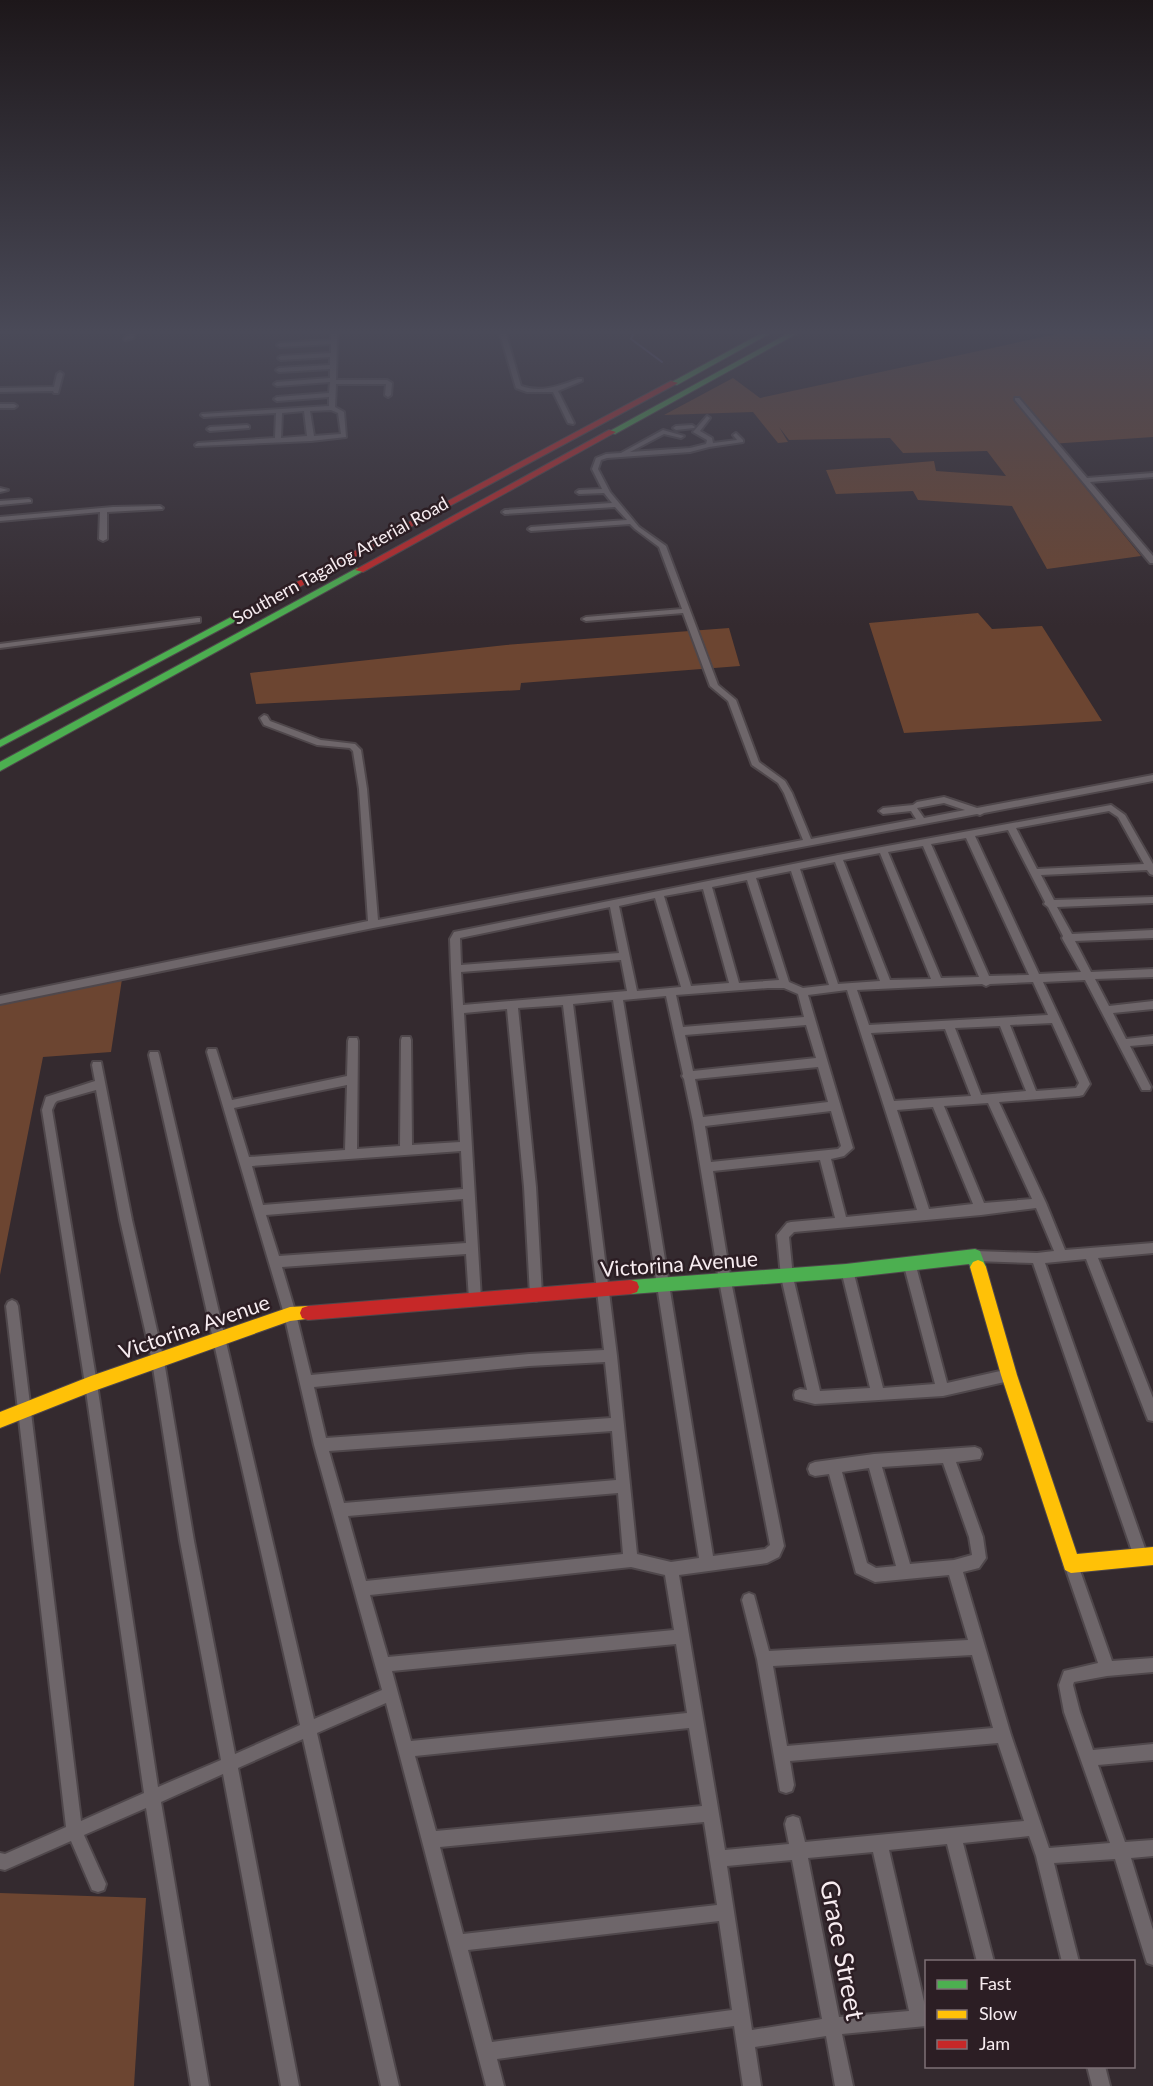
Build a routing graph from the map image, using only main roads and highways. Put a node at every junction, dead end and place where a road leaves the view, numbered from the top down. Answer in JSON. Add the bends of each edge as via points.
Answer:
{"nodes":[{"id":1,"x":583,"y":431,"type":"edge"},
{"id":2,"x":614,"y":431,"type":"edge"},
{"id":3,"x":0,"y":744,"type":"edge"},
{"id":4,"x":0,"y":767,"type":"edge"},
{"id":5,"x":0,"y":1420,"type":"edge"},
{"id":6,"x":1147,"y":1557,"type":"edge"}],
"edges":[{"from":1,"to":3,"type":"main road","name":"Southern Tagalog Arterial Road"},
{"from":2,"to":4,"type":"main road","name":"Southern Tagalog Arterial Road"},
{"from":5,"to":6,"type":"main road","name":"Victorina Avenue","via":[[290,1314],[787,1277],[975,1256],[1009,1376],[1071,1564]]}]}
